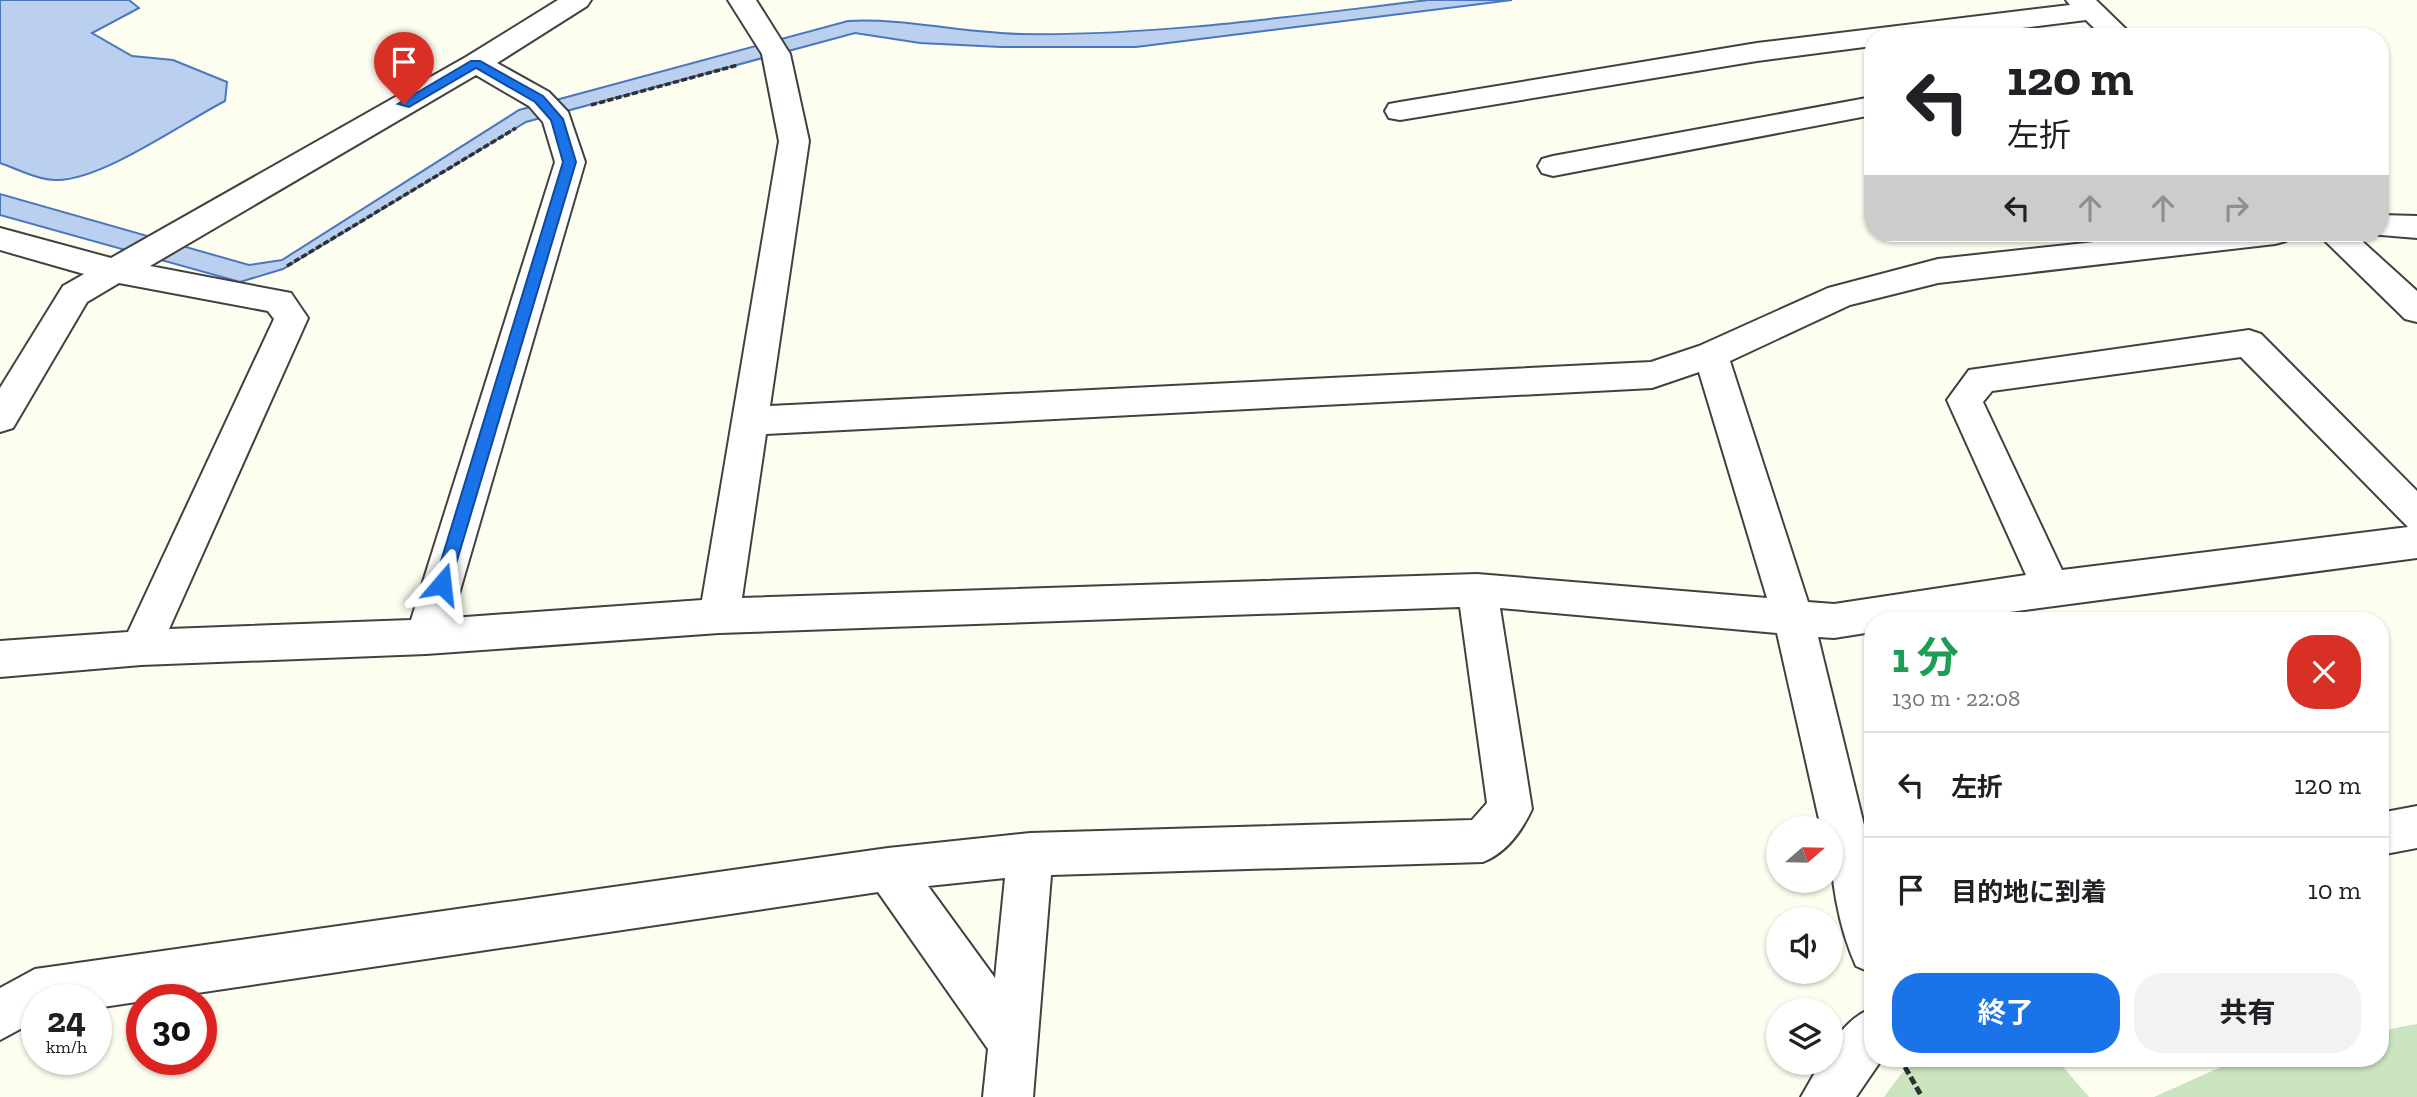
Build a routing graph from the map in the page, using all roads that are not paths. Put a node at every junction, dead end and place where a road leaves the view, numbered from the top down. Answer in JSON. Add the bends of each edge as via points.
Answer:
{"nodes":[{"id":1,"x":576,"y":0,"type":"edge"},
{"id":2,"x":742,"y":0,"type":"edge"},
{"id":3,"x":2086,"y":6,"type":"edge"},
{"id":4,"x":1928,"y":28,"type":"edge"},
{"id":5,"x":2110,"y":28,"type":"edge"},
{"id":6,"x":1864,"y":37,"type":"edge"},
{"id":7,"x":476,"y":63,"type":"junction"},
{"id":8,"x":1864,"y":108,"type":"edge"},
{"id":9,"x":1400,"y":111,"type":"dead end"},
{"id":10,"x":1553,"y":166,"type":"dead end"},
{"id":11,"x":2389,"y":226,"type":"edge"},
{"id":12,"x":2417,"y":227,"type":"edge"},
{"id":13,"x":0,"y":239,"type":"edge"},
{"id":14,"x":2195,"y":242,"type":"edge"},
{"id":15,"x":2343,"y":242,"type":"edge"},
{"id":16,"x":142,"y":256,"type":"junction"},
{"id":17,"x":2417,"y":310,"type":"edge"},
{"id":18,"x":1711,"y":355,"type":"junction"},
{"id":19,"x":0,"y":418,"type":"edge"},
{"id":20,"x":749,"y":421,"type":"junction"},
{"id":21,"x":2417,"y":515,"type":"edge"},
{"id":22,"x":2417,"y":542,"type":"edge"},
{"id":23,"x":2051,"y":588,"type":"junction"},
{"id":24,"x":1477,"y":590,"type":"junction"},
{"id":25,"x":1893,"y":612,"type":"edge"},
{"id":26,"x":719,"y":615,"type":"junction"},
{"id":27,"x":1864,"y":616,"type":"edge"},
{"id":28,"x":1793,"y":617,"type":"junction"},
{"id":29,"x":426,"y":637,"type":"junction"},
{"id":30,"x":141,"y":648,"type":"junction"},
{"id":31,"x":0,"y":659,"type":"edge"},
{"id":32,"x":2417,"y":827,"type":"edge"},
{"id":33,"x":2389,"y":832,"type":"edge"},
{"id":34,"x":1030,"y":854,"type":"junction"},
{"id":35,"x":888,"y":869,"type":"junction"},
{"id":36,"x":1864,"y":916,"type":"edge"},
{"id":37,"x":0,"y":1016,"type":"edge"},
{"id":38,"x":1013,"y":1043,"type":"junction"},
{"id":39,"x":1864,"y":1043,"type":"edge"},
{"id":40,"x":1008,"y":1097,"type":"edge"},
{"id":41,"x":1826,"y":1097,"type":"edge"}],
"edges":[{"from":1,"to":7,"type":"street"},
{"from":2,"to":20,"type":"street","via":[[772,48],[794,141]]},
{"from":3,"to":4,"type":"street"},
{"from":3,"to":5,"type":"street"},
{"from":6,"to":9,"type":"street"},
{"from":7,"to":16,"type":"street"},
{"from":7,"to":29,"type":"street","via":[[548,109],[570,162]]},
{"from":8,"to":10,"type":"street"},
{"from":11,"to":12,"type":"street"},
{"from":13,"to":16,"type":"street"},
{"from":14,"to":18,"type":"street","via":[[1938,271],[1840,296]]},
{"from":15,"to":17,"type":"street"},
{"from":16,"to":19,"type":"street","via":[[75,294]]},
{"from":16,"to":30,"type":"street","via":[[241,294],[279,300],[292,318]]},
{"from":18,"to":20,"type":"street","via":[[1652,375]]},
{"from":18,"to":28,"type":"street"},
{"from":20,"to":26,"type":"street"},
{"from":21,"to":23,"type":"street","via":[[2249,343],[1980,379],[1965,400]]},
{"from":22,"to":23,"type":"street"},
{"from":23,"to":25,"type":"street"},
{"from":24,"to":26,"type":"street"},
{"from":24,"to":28,"type":"street"},
{"from":24,"to":34,"type":"street","via":[[1510,809],[1483,841]]},
{"from":26,"to":29,"type":"street"},
{"from":27,"to":28,"type":"street","via":[[1834,621]]},
{"from":28,"to":36,"type":"street"},
{"from":29,"to":30,"type":"street"},
{"from":30,"to":31,"type":"street"},
{"from":32,"to":33,"type":"street"},
{"from":34,"to":35,"type":"street"},
{"from":34,"to":38,"type":"street"},
{"from":35,"to":37,"type":"street","via":[[35,993]]},
{"from":35,"to":38,"type":"street"},
{"from":38,"to":40,"type":"street"},
{"from":39,"to":41,"type":"street"}]}
